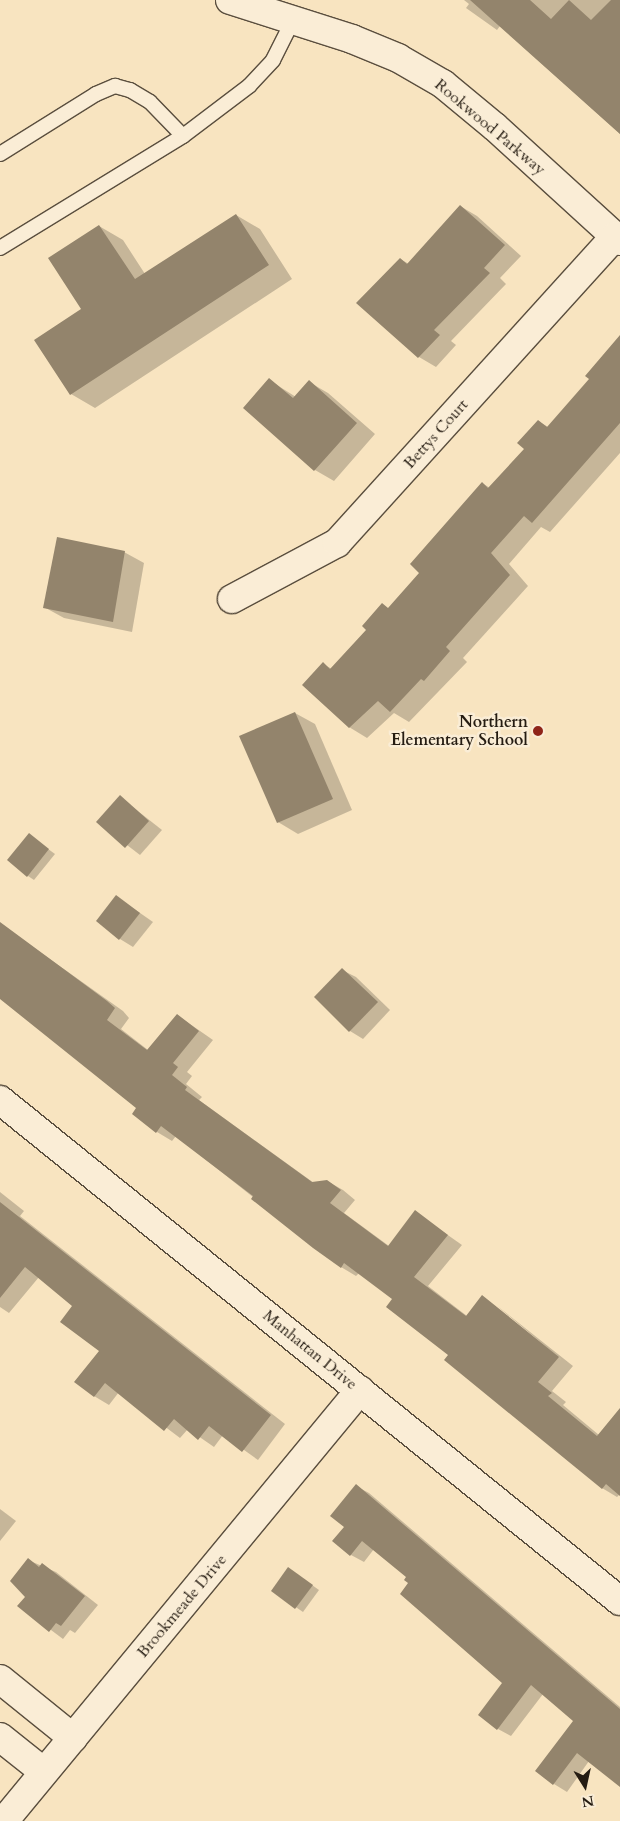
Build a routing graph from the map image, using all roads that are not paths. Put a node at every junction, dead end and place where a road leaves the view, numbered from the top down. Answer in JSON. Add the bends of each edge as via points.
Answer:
{"nodes":[{"id":1,"x":230,"y":0,"type":"edge"},
{"id":2,"x":293,"y":20,"type":"junction"},
{"id":3,"x":183,"y":136,"type":"junction"},
{"id":4,"x":0,"y":154,"type":"edge"},
{"id":5,"x":617,"y":239,"type":"edge"},
{"id":6,"x":0,"y":248,"type":"edge"},
{"id":7,"x":232,"y":599,"type":"dead end"},
{"id":8,"x":0,"y":1100,"type":"edge"},
{"id":9,"x":360,"y":1390,"type":"junction"},
{"id":10,"x":620,"y":1601,"type":"edge"},
{"id":11,"x":0,"y":1679,"type":"edge"},
{"id":12,"x":0,"y":1737,"type":"edge"},
{"id":13,"x":73,"y":1738,"type":"junction"},
{"id":14,"x":44,"y":1772,"type":"junction"},
{"id":15,"x":4,"y":1821,"type":"edge"}],
"edges":[{"from":1,"to":2,"type":"street","name":"Rookwood Parkway"},
{"from":2,"to":3,"type":"lane","via":[[273,60],[249,86]]},
{"from":2,"to":5,"type":"street","name":"Rookwood Parkway","via":[[398,58],[443,84],[496,127]]},
{"from":3,"to":4,"type":"lane","via":[[150,102],[130,90],[115,86],[96,94]]},
{"from":3,"to":6,"type":"lane"},
{"from":5,"to":7,"type":"street","name":"Bettys Court","via":[[337,543]]},
{"from":8,"to":9,"type":"street","name":"Manhattan Drive"},
{"from":9,"to":10,"type":"street","name":"Manhattan Drive"},
{"from":9,"to":13,"type":"street","name":"Brookmeade Drive"},
{"from":11,"to":13,"type":"street"},
{"from":12,"to":14,"type":"street"},
{"from":13,"to":14,"type":"street","name":"Brookmeade Drive"},
{"from":14,"to":15,"type":"street","name":"Brookmeade Drive"}]}
